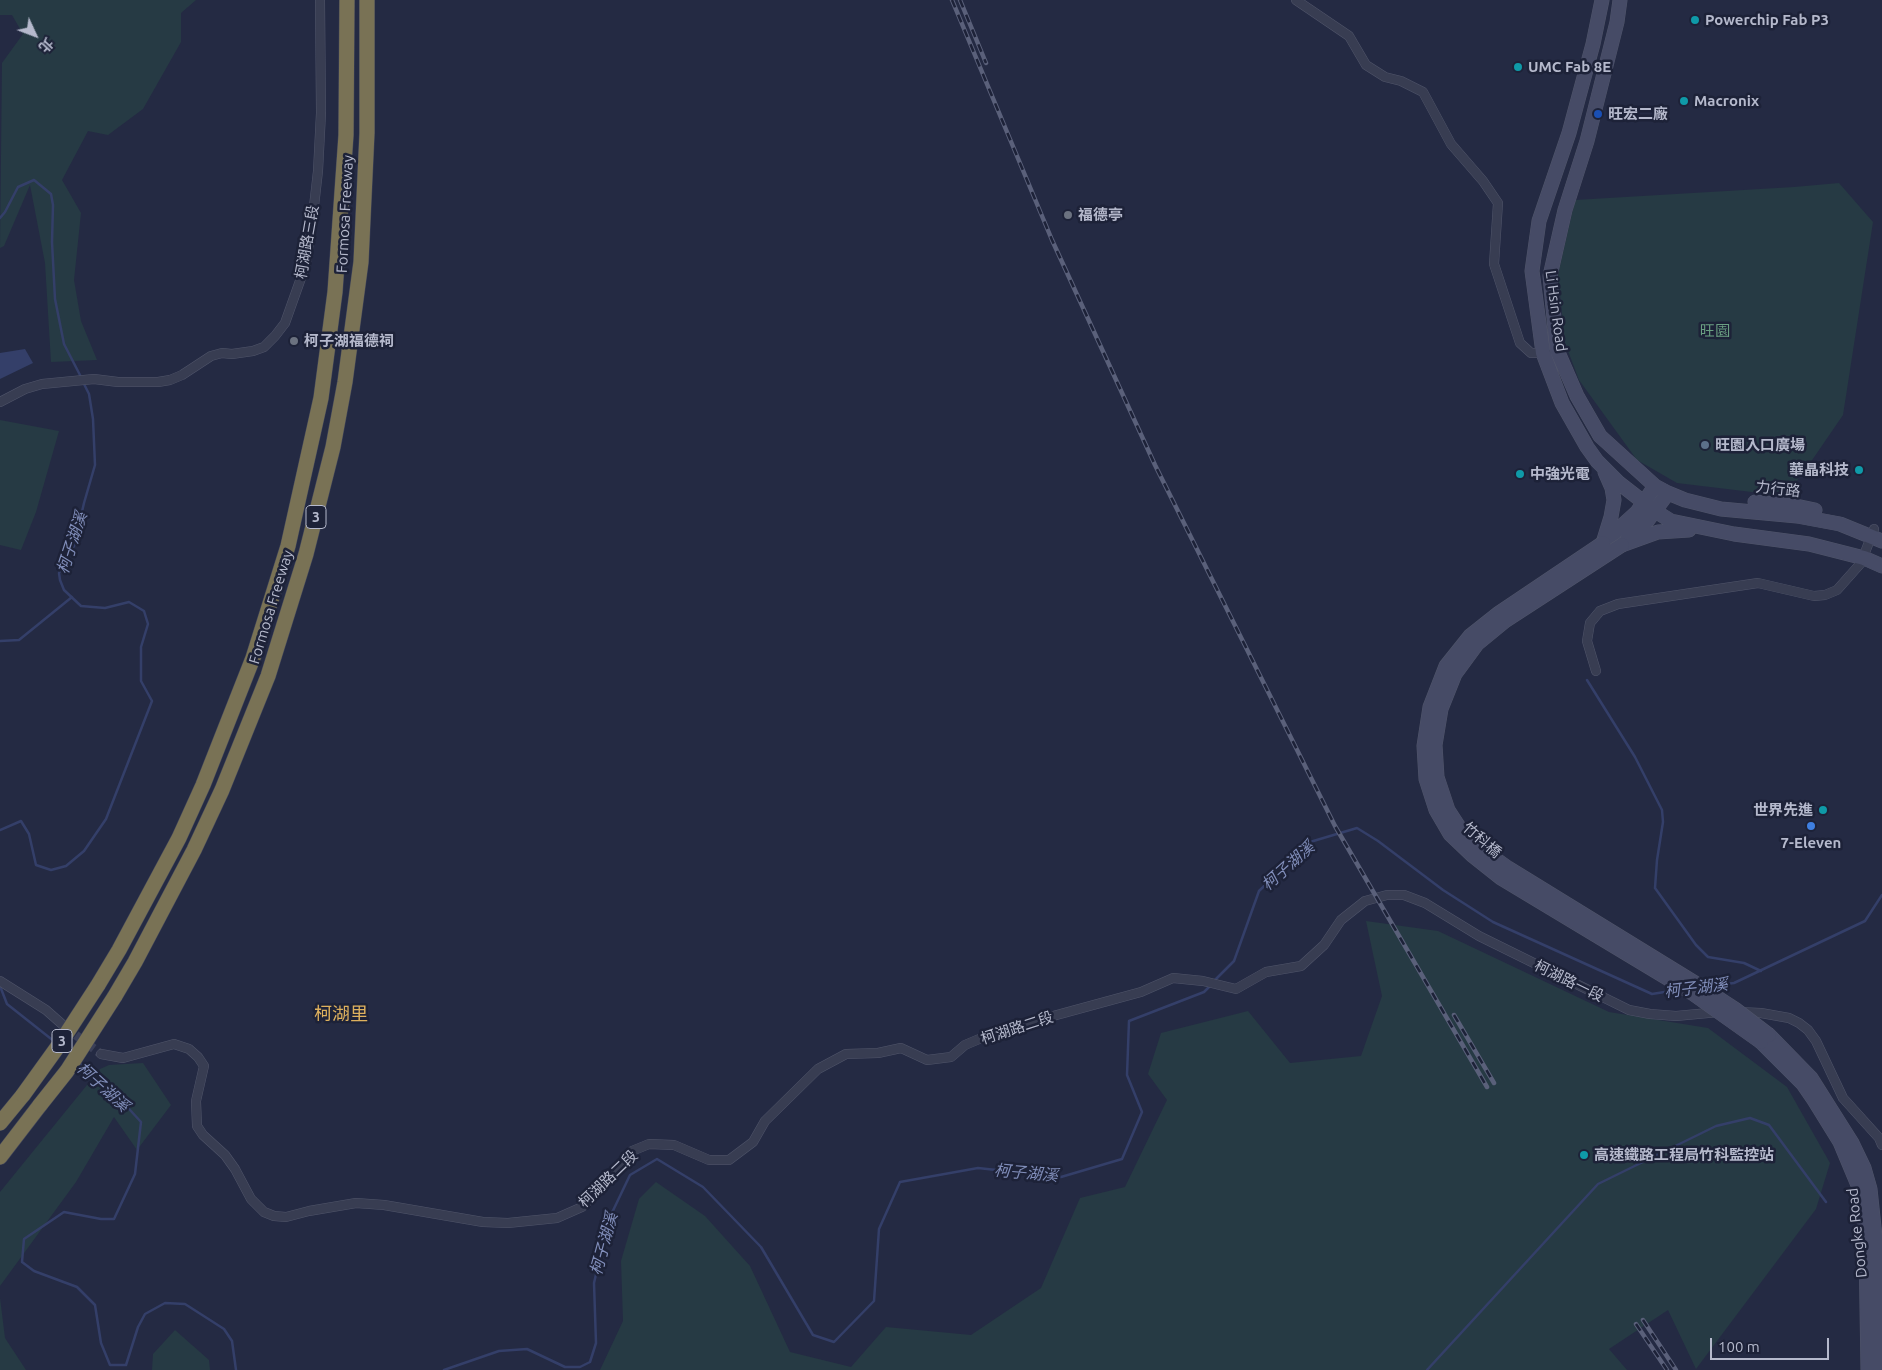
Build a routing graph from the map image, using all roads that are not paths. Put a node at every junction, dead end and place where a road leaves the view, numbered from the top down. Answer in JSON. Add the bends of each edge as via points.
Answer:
{"nodes":[{"id":1,"x":320,"y":0,"type":"edge"},
{"id":2,"x":347,"y":0,"type":"edge"},
{"id":3,"x":367,"y":0,"type":"edge"},
{"id":4,"x":1296,"y":0,"type":"edge"},
{"id":5,"x":1602,"y":0,"type":"edge"},
{"id":6,"x":1620,"y":0,"type":"edge"},
{"id":7,"x":1557,"y":350,"type":"junction"},
{"id":8,"x":1543,"y":353,"type":"junction"},
{"id":9,"x":0,"y":402,"type":"edge"},
{"id":10,"x":1598,"y":461,"type":"junction"},
{"id":11,"x":1655,"y":486,"type":"junction"},
{"id":12,"x":1668,"y":493,"type":"junction"},
{"id":13,"x":1644,"y":503,"type":"junction"},
{"id":14,"x":1655,"y":512,"type":"junction"},
{"id":15,"x":1734,"y":534,"type":"junction"},
{"id":16,"x":1878,"y":535,"type":"edge"},
{"id":17,"x":1603,"y":543,"type":"junction"},
{"id":18,"x":1622,"y":545,"type":"junction"},
{"id":19,"x":1863,"y":561,"type":"junction"},
{"id":20,"x":1882,"y":566,"type":"edge"},
{"id":21,"x":1882,"y":573,"type":"edge"},
{"id":22,"x":1596,"y":671,"type":"dead end"},
{"id":23,"x":0,"y":981,"type":"edge"},
{"id":24,"x":1236,"y":989,"type":"joint"},
{"id":25,"x":63,"y":1025,"type":"tunnel mouth"},
{"id":26,"x":1765,"y":1038,"type":"junction"},
{"id":27,"x":101,"y":1054,"type":"tunnel mouth"},
{"id":28,"x":0,"y":1123,"type":"edge"},
{"id":29,"x":1882,"y":1145,"type":"edge"},
{"id":30,"x":0,"y":1157,"type":"edge"},
{"id":31,"x":1868,"y":1370,"type":"edge"},
{"id":32,"x":1880,"y":1370,"type":"edge"}],
"edges":[{"from":1,"to":9,"type":"street","name":"柯湖路三段","via":[[318,171],[306,264],[285,323],[275,336],[253,352],[217,354],[170,380],[118,382],[94,379],[42,384]]},
{"from":2,"to":28,"type":"highway","name":"Formosa Freeway","number":"3","bridge":true,"via":[[346,135],[335,292],[321,398],[288,546],[251,665],[179,838],[98,985],[59,1045]]},
{"from":3,"to":30,"type":"highway","name":"Formosa Freeway","number":"3","bridge":true,"via":[[367,133],[361,262],[345,382],[333,448],[306,554],[265,685],[194,850],[135,962],[67,1071]]},
{"from":4,"to":8,"type":"street","via":[[1349,36],[1366,65],[1385,77],[1424,92],[1451,144],[1498,203],[1494,264],[1520,343],[1531,353]]},
{"from":5,"to":8,"type":"street","name":"Li Hsin Road","via":[[1569,133],[1539,221],[1532,271]]},
{"from":6,"to":7,"type":"street","name":"Li Hsin Road","via":[[1613,41],[1565,210],[1550,276]]},
{"from":7,"to":8,"type":"street"},
{"from":7,"to":11,"type":"street","name":"Li Hsin Road","via":[[1577,396],[1600,436]]},
{"from":8,"to":10,"type":"street","name":"Li Hsin Road","via":[[1562,403]]},
{"from":10,"to":13,"type":"street","name":"Li Hsin Road"},
{"from":10,"to":17,"type":"street","via":[[1607,476],[1614,500]]},
{"from":11,"to":12,"type":"street","name":"Li Hsin Road"},
{"from":11,"to":13,"type":"street"},
{"from":12,"to":14,"type":"street"},
{"from":12,"to":16,"type":"street","name":"Li Hsin Road","via":[[1721,509],[1797,516]]},
{"from":13,"to":14,"type":"street","name":"Li Hsin Road"},
{"from":13,"to":17,"type":"street"},
{"from":14,"to":15,"type":"street","name":"Li Hsin Road","via":[[1671,521]]},
{"from":14,"to":18,"type":"street"},
{"from":15,"to":18,"type":"street","via":[[1681,530],[1658,532]]},
{"from":15,"to":19,"type":"street","name":"Li Hsin Road","via":[[1809,544],[1848,553]]},
{"from":16,"to":19,"type":"street"},
{"from":17,"to":26,"type":"street","name":"竹科橋","bridge":true,"via":[[1499,613],[1470,636],[1446,666],[1430,706],[1424,746],[1426,779],[1436,810],[1450,834],[1501,878]]},
{"from":18,"to":26,"type":"street","name":"竹科橋","bridge":true,"via":[[1505,621],[1477,644],[1455,674],[1441,709],[1435,746],[1437,777],[1448,810],[1461,830],[1483,850],[1735,1009]]},
{"from":19,"to":20,"type":"street"},
{"from":19,"to":21,"type":"street"},
{"from":19,"to":22,"type":"street","via":[[1837,590],[1825,596],[1758,583],[1700,590],[1606,608],[1590,623],[1587,641]]},
{"from":23,"to":25,"type":"street","via":[[46,1010]]},
{"from":24,"to":27,"type":"street","name":"柯湖路二段","via":[[1173,978],[1141,992],[998,1031],[965,1046],[951,1057],[927,1060],[901,1048],[846,1054],[818,1069],[765,1121],[753,1142],[729,1160],[709,1160],[674,1145],[648,1144],[632,1151],[582,1207],[557,1218],[534,1222],[483,1222],[384,1205],[356,1204],[286,1217],[274,1216],[264,1212],[250,1199],[235,1169],[197,1126],[196,1101],[204,1066],[198,1057],[189,1049],[174,1044],[123,1058]]},
{"from":24,"to":29,"type":"street","name":"柯湖路一段","via":[[1266,972],[1301,966],[1324,945],[1342,920],[1365,901],[1387,895],[1404,895],[1629,1010],[1676,1016],[1723,1011],[1761,1013],[1799,1023],[1816,1041],[1843,1098]]},
{"from":26,"to":31,"type":"street","name":"Dongke Road","via":[[1814,1100],[1840,1142],[1858,1185],[1866,1244]]},
{"from":26,"to":32,"type":"street","name":"Dongke Road","via":[[1811,1078],[1864,1168],[1878,1255]]}]}
